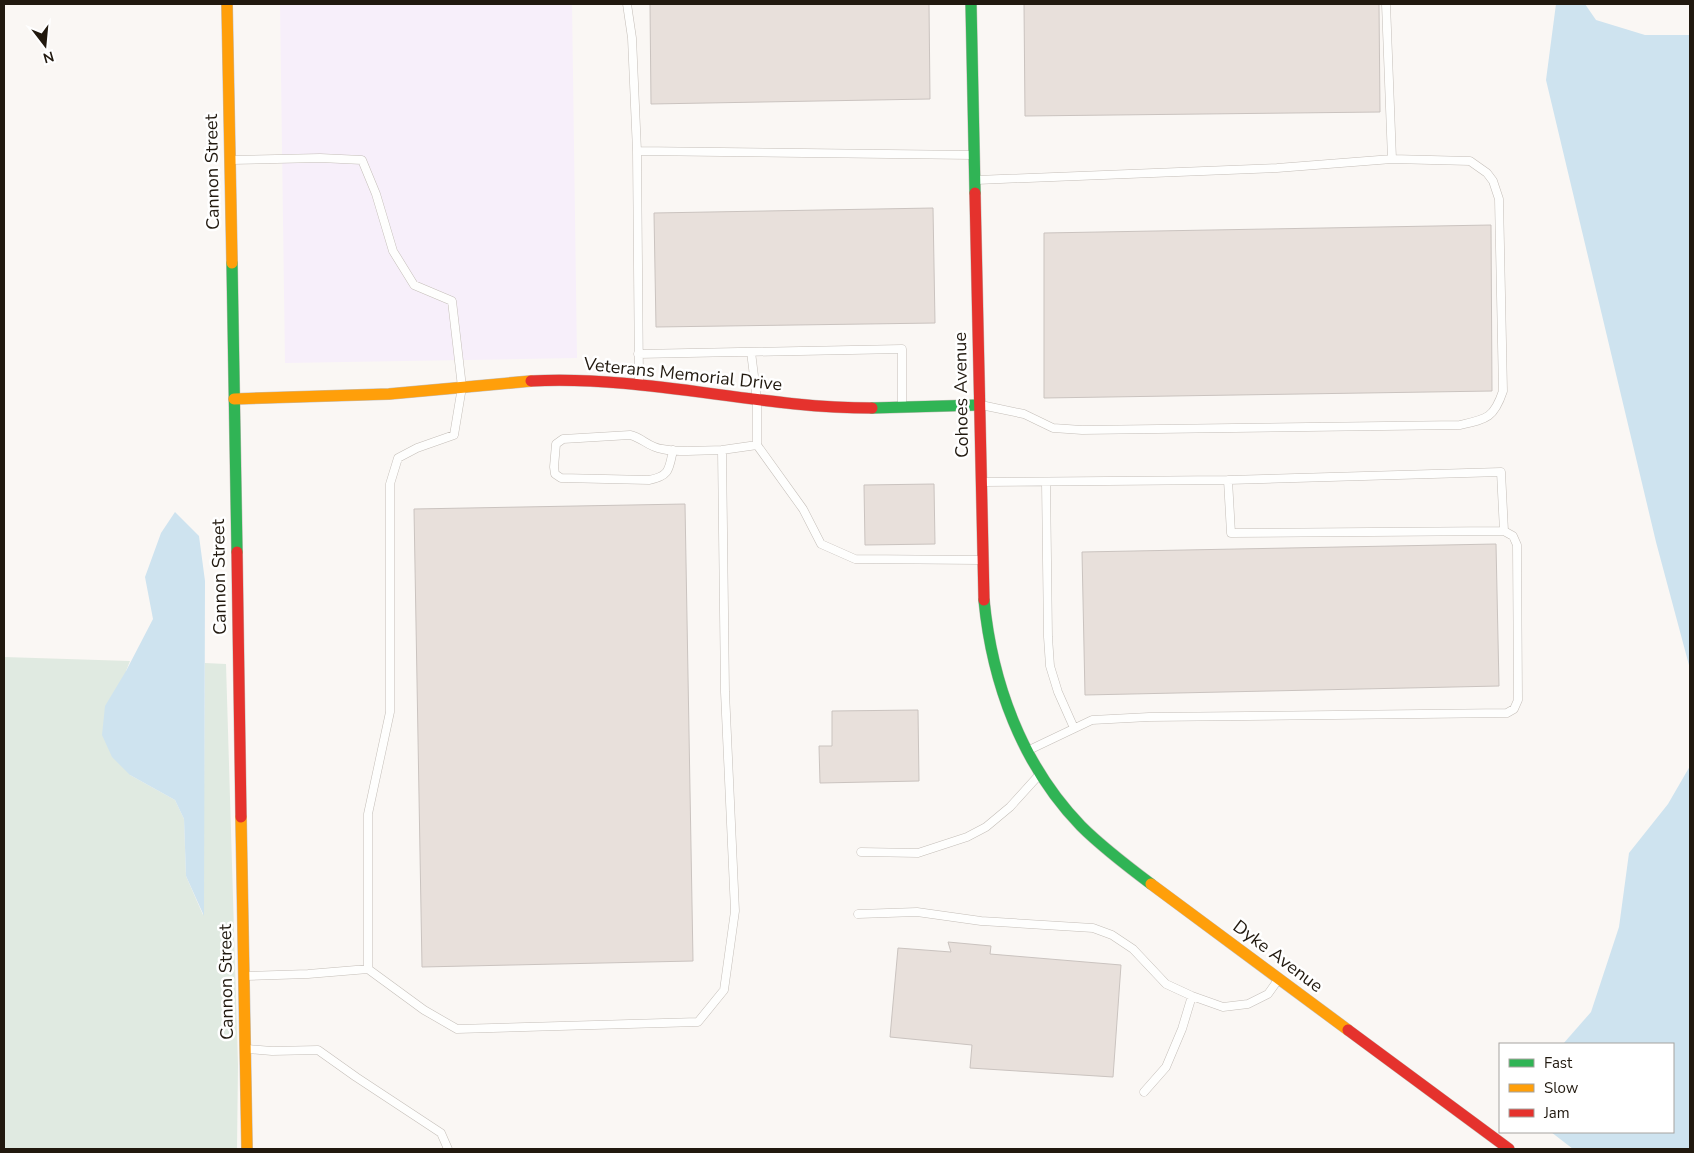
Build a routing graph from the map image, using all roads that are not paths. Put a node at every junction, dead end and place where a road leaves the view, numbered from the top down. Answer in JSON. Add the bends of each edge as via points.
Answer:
{"nodes":[{"id":1,"x":227,"y":4,"type":"edge"},
{"id":2,"x":626,"y":4,"type":"edge"},
{"id":3,"x":971,"y":4,"type":"edge"},
{"id":4,"x":1386,"y":4,"type":"edge"},
{"id":5,"x":637,"y":151,"type":"junction"},
{"id":6,"x":974,"y":155,"type":"junction"},
{"id":7,"x":1392,"y":158,"type":"junction"},
{"id":8,"x":230,"y":160,"type":"junction"},
{"id":9,"x":975,"y":180,"type":"junction"},
{"id":10,"x":751,"y":352,"type":"junction"},
{"id":11,"x":638,"y":354,"type":"junction"},
{"id":12,"x":639,"y":384,"type":"junction"},
{"id":13,"x":462,"y":387,"type":"junction"},
{"id":14,"x":234,"y":399,"type":"junction"},
{"id":15,"x":757,"y":400,"type":"junction"},
{"id":16,"x":979,"y":404,"type":"junction"},
{"id":17,"x":902,"y":407,"type":"junction"},
{"id":18,"x":757,"y":445,"type":"junction"},
{"id":19,"x":674,"y":450,"type":"junction"},
{"id":20,"x":722,"y":450,"type":"junction"},
{"id":21,"x":1228,"y":480,"type":"junction"},
{"id":22,"x":981,"y":482,"type":"junction"},
{"id":23,"x":1046,"y":482,"type":"junction"},
{"id":24,"x":1504,"y":530,"type":"junction"},
{"id":25,"x":982,"y":560,"type":"junction"},
{"id":26,"x":1074,"y":728,"type":"junction"},
{"id":27,"x":1027,"y":751,"type":"junction"},
{"id":28,"x":1041,"y":774,"type":"junction"},
{"id":29,"x":862,"y":852,"type":"dead end"},
{"id":30,"x":858,"y":914,"type":"dead end"},
{"id":31,"x":368,"y":969,"type":"junction"},
{"id":32,"x":244,"y":976,"type":"junction"},
{"id":33,"x":1279,"y":978,"type":"junction"},
{"id":34,"x":1192,"y":996,"type":"junction"},
{"id":35,"x":245,"y":1049,"type":"junction"},
{"id":36,"x":1144,"y":1092,"type":"dead end"},
{"id":37,"x":247,"y":1149,"type":"edge"},
{"id":38,"x":448,"y":1149,"type":"edge"},
{"id":39,"x":1509,"y":1149,"type":"edge"}],
"edges":[{"from":1,"to":8,"type":"street","name":"Cannon Street"},
{"from":2,"to":5,"type":"lane","via":[[632,38]]},
{"from":3,"to":6,"type":"street","name":"Cohoes Avenue"},
{"from":4,"to":7,"type":"lane"},
{"from":5,"to":6,"type":"lane"},
{"from":5,"to":11,"type":"lane"},
{"from":6,"to":9,"type":"street","name":"Cohoes Avenue"},
{"from":7,"to":9,"type":"lane","via":[[1277,168]]},
{"from":7,"to":16,"type":"lane","via":[[1470,162],[1493,181],[1499,199],[1503,390],[1497,408],[1484,419],[1460,424],[1082,430],[1053,428],[1024,414]]},
{"from":8,"to":13,"type":"lane","via":[[362,160],[393,251],[414,285],[452,302]]},
{"from":8,"to":14,"type":"street","name":"Cannon Street"},
{"from":9,"to":16,"type":"street","name":"Cohoes Avenue"},
{"from":10,"to":11,"type":"lane"},
{"from":10,"to":15,"type":"lane"},
{"from":10,"to":17,"type":"lane","via":[[902,349]]},
{"from":11,"to":12,"type":"lane"},
{"from":12,"to":13,"type":"street","name":"Veterans Memorial Drive","via":[[534,380]]},
{"from":12,"to":15,"type":"street","name":"Veterans Memorial Drive"},
{"from":13,"to":14,"type":"street","name":"Veterans Memorial Drive","via":[[375,395]]},
{"from":13,"to":31,"type":"lane","via":[[454,435],[398,458],[390,484],[390,712],[368,814]]},
{"from":14,"to":32,"type":"street","name":"Cannon Street"},
{"from":15,"to":17,"type":"street","name":"Veterans Memorial Drive","via":[[837,408]]},
{"from":15,"to":18,"type":"lane"},
{"from":16,"to":17,"type":"street","name":"Veterans Memorial Drive"},
{"from":16,"to":22,"type":"street","name":"Cohoes Avenue"},
{"from":18,"to":20,"type":"lane"},
{"from":18,"to":25,"type":"lane","via":[[802,509],[821,544],[855,559]]},
{"from":19,"to":19,"type":"lane","via":[[650,446],[640,437],[630,435],[563,439],[556,444],[555,474],[562,478],[661,478],[668,472]]},
{"from":19,"to":20,"type":"lane"},
{"from":20,"to":31,"type":"lane","via":[[725,692],[735,911],[724,990],[698,1022],[458,1029],[424,1010]]},
{"from":21,"to":23,"type":"lane"},
{"from":21,"to":24,"type":"lane","via":[[1231,533]]},
{"from":21,"to":24,"type":"lane","via":[[1501,472]]},
{"from":22,"to":23,"type":"lane"},
{"from":22,"to":25,"type":"street","name":"Cohoes Avenue"},
{"from":23,"to":26,"type":"lane","via":[[1050,666]]},
{"from":24,"to":26,"type":"lane","via":[[1513,536],[1517,545],[1518,700],[1507,713],[1149,718],[1092,720]]},
{"from":25,"to":27,"type":"street","name":"Cohoes Avenue","via":[[985,620],[991,654],[1011,718]]},
{"from":26,"to":27,"type":"lane"},
{"from":27,"to":28,"type":"street","name":"Cohoes Avenue"},
{"from":28,"to":29,"type":"lane","via":[[986,827],[967,837],[918,853]]},
{"from":28,"to":33,"type":"street","name":"Dyke Avenue","via":[[1076,820],[1123,863]]},
{"from":30,"to":34,"type":"lane","via":[[918,912],[981,921],[1092,928],[1112,935],[1133,949],[1166,984]]},
{"from":31,"to":32,"type":"lane"},
{"from":32,"to":35,"type":"street","name":"Cannon Street"},
{"from":33,"to":34,"type":"lane","via":[[1268,994],[1248,1004],[1223,1006]]},
{"from":33,"to":39,"type":"street","name":"Dyke Avenue"},
{"from":34,"to":36,"type":"lane","via":[[1166,1067]]},
{"from":35,"to":37,"type":"street","name":"Cannon Street"},
{"from":35,"to":38,"type":"lane","via":[[318,1050],[440,1133]]}]}
